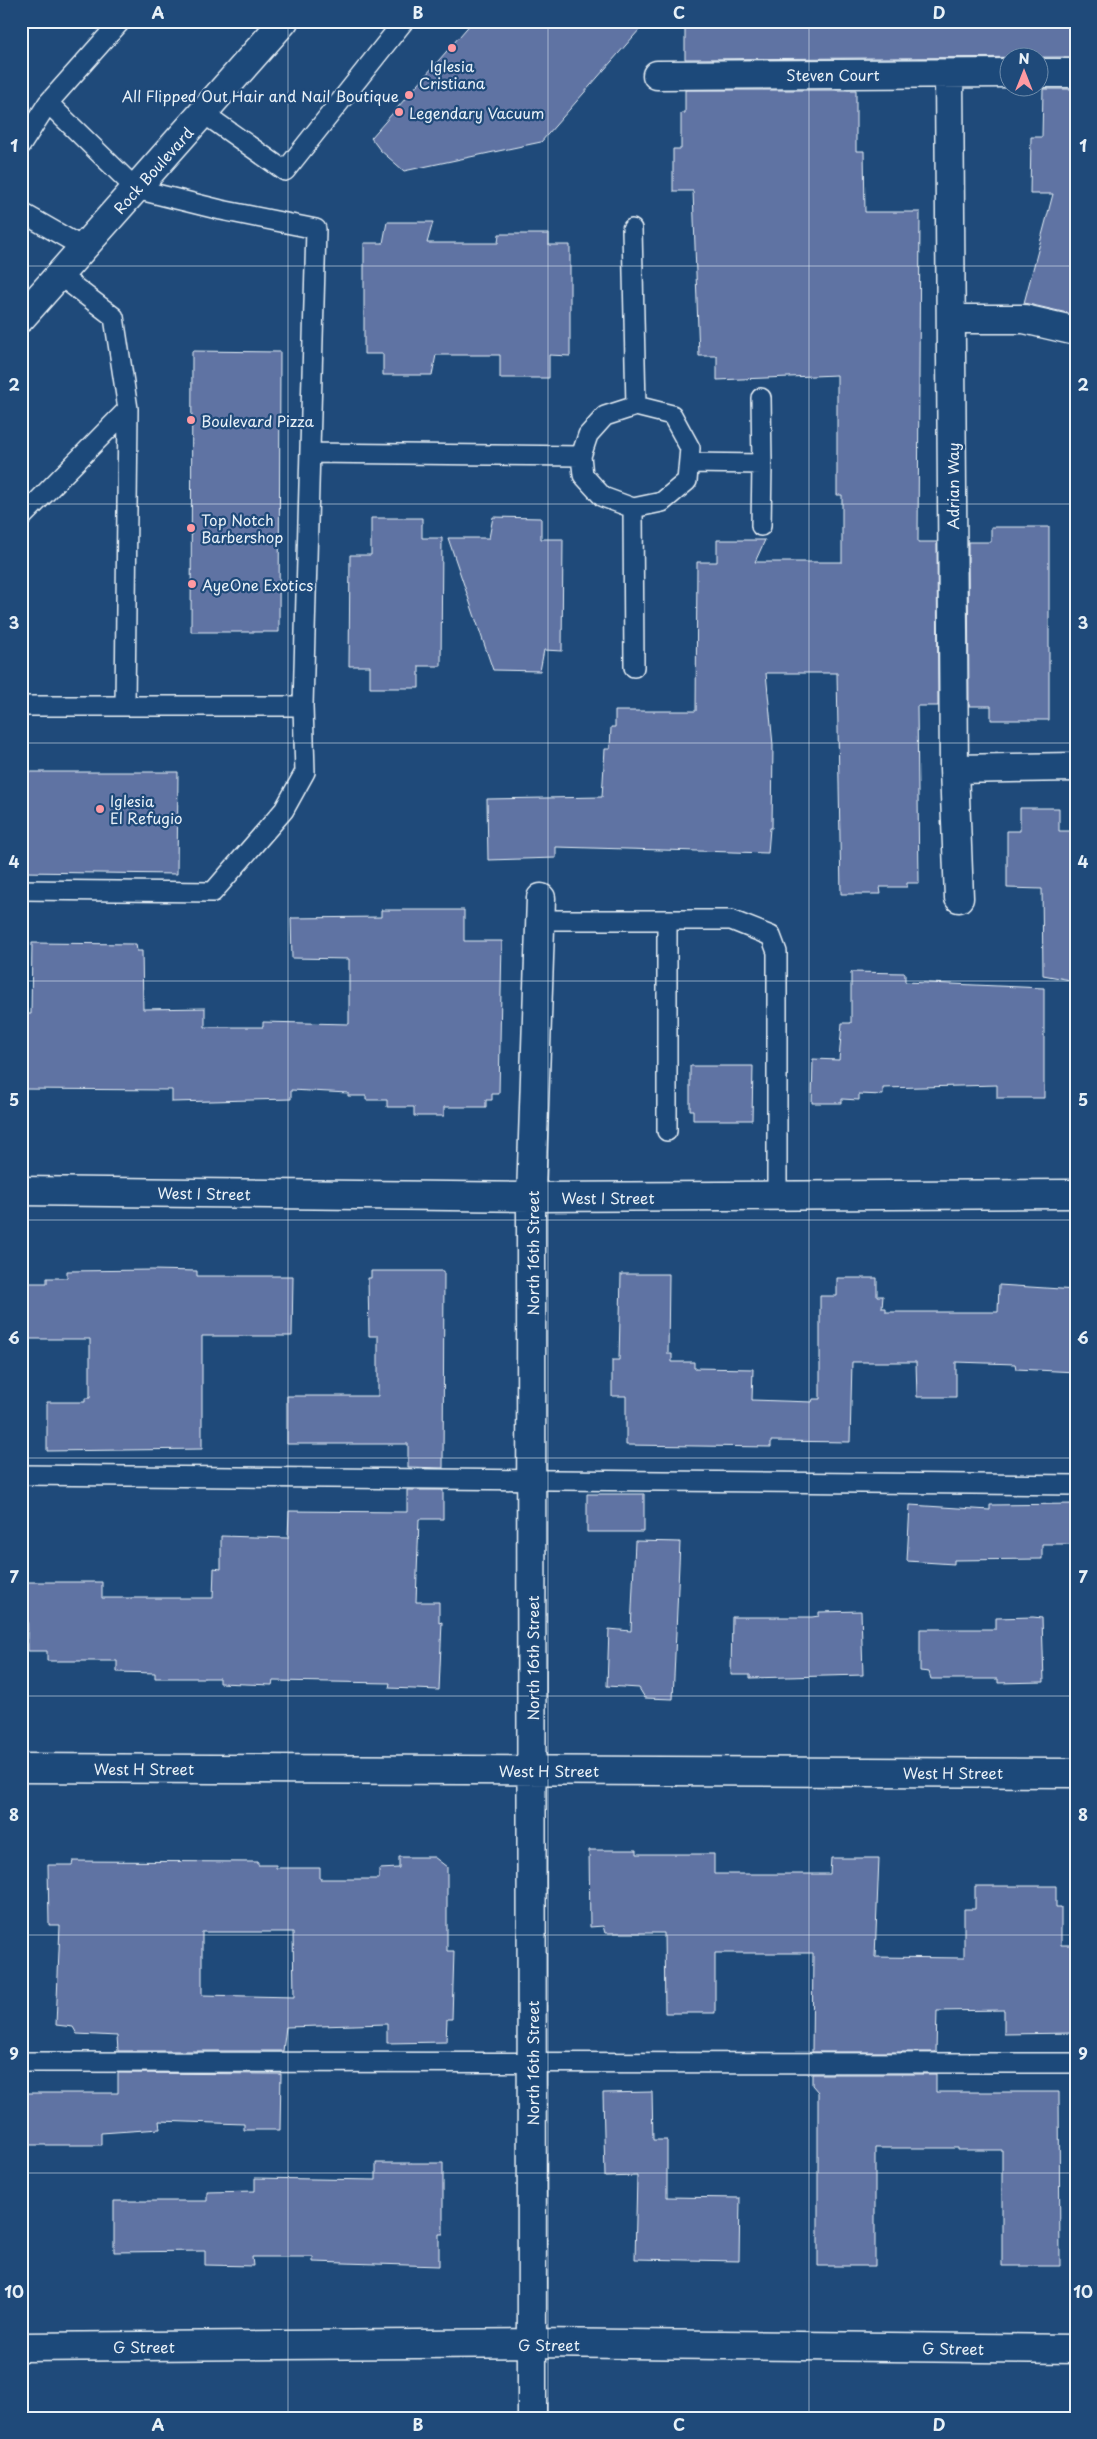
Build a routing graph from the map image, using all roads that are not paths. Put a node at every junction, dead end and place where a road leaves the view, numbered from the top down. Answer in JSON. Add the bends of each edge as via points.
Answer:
{"nodes":[{"id":1,"x":121,"y":21,"type":"edge"},
{"id":2,"x":284,"y":21,"type":"edge"},
{"id":3,"x":404,"y":21,"type":"edge"},
{"id":4,"x":1000,"y":73,"type":"edge"},
{"id":5,"x":1050,"y":73,"type":"edge"},
{"id":6,"x":1076,"y":73,"type":"edge"},
{"id":7,"x":949,"y":74,"type":"junction"},
{"id":8,"x":657,"y":75,"type":"dead end"},
{"id":9,"x":48,"y":102,"type":"junction"},
{"id":10,"x":203,"y":113,"type":"junction"},
{"id":11,"x":23,"y":138,"type":"edge"},
{"id":12,"x":136,"y":189,"type":"junction"},
{"id":13,"x":21,"y":212,"type":"edge"},
{"id":14,"x":632,"y":229,"type":"dead end"},
{"id":15,"x":84,"y":248,"type":"junction"},
{"id":16,"x":59,"y":275,"type":"junction"},
{"id":17,"x":21,"y":318,"type":"edge"},
{"id":18,"x":951,"y":319,"type":"junction"},
{"id":19,"x":1076,"y":331,"type":"edge"},
{"id":20,"x":761,"y":398,"type":"dead end"},
{"id":21,"x":636,"y":406,"type":"junction"},
{"id":22,"x":128,"y":409,"type":"junction"},
{"id":23,"x":310,"y":453,"type":"junction"},
{"id":24,"x":581,"y":456,"type":"junction"},
{"id":25,"x":689,"y":463,"type":"junction"},
{"id":26,"x":762,"y":464,"type":"junction"},
{"id":27,"x":633,"y":508,"type":"junction"},
{"id":28,"x":21,"y":518,"type":"edge"},
{"id":29,"x":761,"y":526,"type":"dead end"},
{"id":30,"x":634,"y":667,"type":"dead end"},
{"id":31,"x":21,"y":706,"type":"edge"},
{"id":32,"x":125,"y":706,"type":"junction"},
{"id":33,"x":303,"y":706,"type":"junction"},
{"id":34,"x":1076,"y":767,"type":"edge"},
{"id":35,"x":954,"y":768,"type":"junction"},
{"id":36,"x":21,"y":890,"type":"edge"},
{"id":37,"x":959,"y":898,"type":"dead end"},
{"id":38,"x":541,"y":909,"type":"joint"},
{"id":39,"x":667,"y":920,"type":"junction"},
{"id":40,"x":667,"y":1131,"type":"dead end"},
{"id":41,"x":21,"y":1191,"type":"edge"},
{"id":42,"x":1076,"y":1194,"type":"edge"},
{"id":43,"x":777,"y":1195,"type":"junction"},
{"id":44,"x":531,"y":1197,"type":"junction"},
{"id":45,"x":21,"y":1476,"type":"edge"},
{"id":46,"x":532,"y":1478,"type":"junction"},
{"id":47,"x":1076,"y":1485,"type":"edge"},
{"id":48,"x":21,"y":1768,"type":"edge"},
{"id":49,"x":532,"y":1770,"type":"junction"},
{"id":50,"x":1076,"y":1773,"type":"edge"},
{"id":51,"x":21,"y":2062,"type":"edge"},
{"id":52,"x":532,"y":2063,"type":"junction"},
{"id":53,"x":1076,"y":2063,"type":"edge"},
{"id":54,"x":533,"y":2344,"type":"junction"},
{"id":55,"x":21,"y":2347,"type":"edge"},
{"id":56,"x":1076,"y":2349,"type":"edge"},
{"id":57,"x":532,"y":2418,"type":"edge"}],
"edges":[{"from":1,"to":9,"type":"lane"},
{"from":2,"to":10,"type":"street","name":"Rock Boulevard"},
{"from":3,"to":10,"type":"lane","via":[[285,171]]},
{"from":4,"to":7,"type":"street","name":"Steven Court"},
{"from":5,"to":6,"type":"street"},
{"from":7,"to":8,"type":"street","name":"Steven Court"},
{"from":7,"to":18,"type":"street","name":"Adrian Way"},
{"from":9,"to":11,"type":"lane"},
{"from":9,"to":12,"type":"lane"},
{"from":10,"to":12,"type":"street","name":"Rock Boulevard"},
{"from":12,"to":15,"type":"street","name":"Rock Boulevard"},
{"from":12,"to":23,"type":"lane","via":[[316,229]]},
{"from":13,"to":15,"type":"lane"},
{"from":14,"to":21,"type":"lane"},
{"from":15,"to":16,"type":"street","name":"Rock Boulevard"},
{"from":16,"to":17,"type":"street","name":"Rock Boulevard"},
{"from":16,"to":22,"type":"lane","via":[[114,317]]},
{"from":18,"to":19,"type":"street","via":[[1024,318]]},
{"from":18,"to":35,"type":"street","name":"Adrian Way"},
{"from":20,"to":26,"type":"lane"},
{"from":21,"to":24,"type":"lane","via":[[605,416],[588,435]]},
{"from":21,"to":25,"type":"lane","via":[[672,415],[690,448]]},
{"from":22,"to":28,"type":"lane"},
{"from":22,"to":32,"type":"lane"},
{"from":23,"to":24,"type":"lane"},
{"from":23,"to":33,"type":"lane"},
{"from":24,"to":27,"type":"lane","via":[[583,475],[604,497]]},
{"from":25,"to":26,"type":"lane"},
{"from":25,"to":27,"type":"lane","via":[[687,480],[662,502]]},
{"from":26,"to":29,"type":"lane"},
{"from":27,"to":30,"type":"lane"},
{"from":31,"to":32,"type":"lane"},
{"from":32,"to":33,"type":"lane"},
{"from":33,"to":36,"type":"lane","via":[[305,772],[284,810],[213,892]]},
{"from":34,"to":35,"type":"street"},
{"from":35,"to":37,"type":"street","name":"Adrian Way"},
{"from":38,"to":39,"type":"lane"},
{"from":38,"to":44,"type":"street","name":"North 16th Street"},
{"from":39,"to":40,"type":"lane"},
{"from":39,"to":43,"type":"lane","via":[[731,920],[771,936],[777,952]]},
{"from":41,"to":44,"type":"street","name":"West I Street"},
{"from":42,"to":43,"type":"street","name":"West I Street"},
{"from":43,"to":44,"type":"street","name":"West I Street"},
{"from":44,"to":46,"type":"street","name":"North 16th Street"},
{"from":45,"to":46,"type":"lane"},
{"from":46,"to":47,"type":"lane"},
{"from":46,"to":49,"type":"street","name":"North 16th Street"},
{"from":48,"to":49,"type":"street","name":"West H Street"},
{"from":49,"to":50,"type":"street","name":"West H Street"},
{"from":49,"to":52,"type":"street","name":"North 16th Street"},
{"from":51,"to":52,"type":"lane"},
{"from":52,"to":53,"type":"lane"},
{"from":52,"to":54,"type":"street","name":"North 16th Street"},
{"from":54,"to":55,"type":"street","name":"G Street"},
{"from":54,"to":56,"type":"street","name":"G Street"},
{"from":54,"to":57,"type":"street","name":"North 16th Street"}]}
